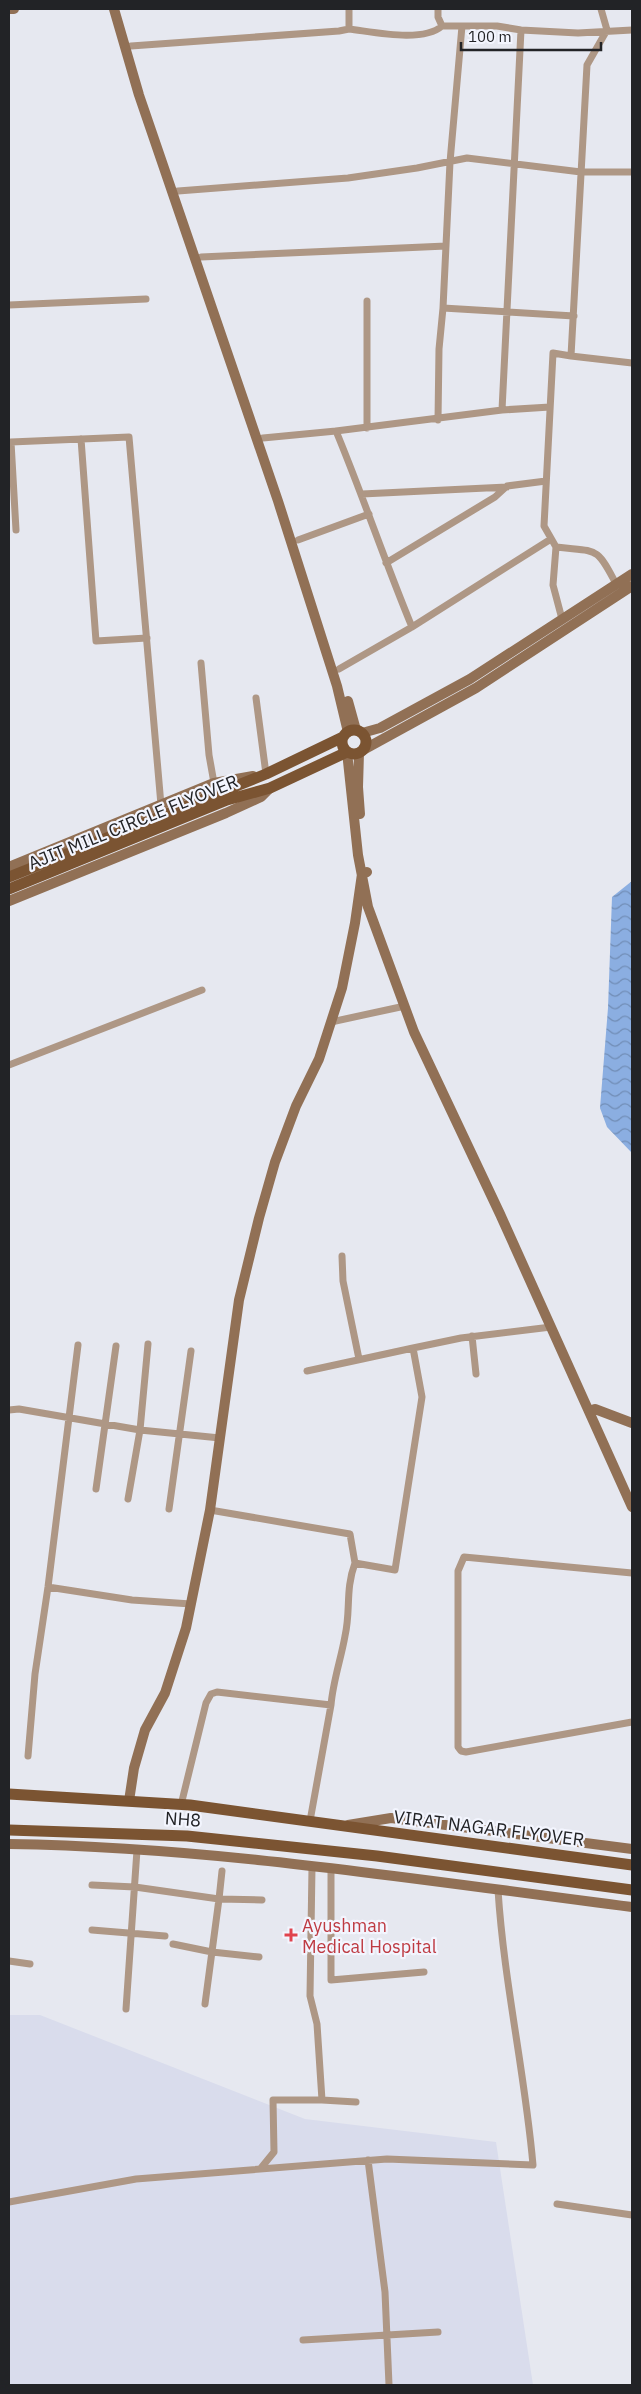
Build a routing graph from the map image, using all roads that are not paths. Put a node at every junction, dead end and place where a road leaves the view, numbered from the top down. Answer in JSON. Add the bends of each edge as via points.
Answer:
{"nodes":[{"id":1,"x":9,"y":9,"type":"edge"},
{"id":2,"x":14,"y":9,"type":"edge"},
{"id":3,"x":114,"y":9,"type":"edge"},
{"id":4,"x":120,"y":9,"type":"edge"},
{"id":5,"x":349,"y":9,"type":"edge"},
{"id":6,"x":438,"y":9,"type":"edge"},
{"id":7,"x":601,"y":9,"type":"edge"},
{"id":8,"x":442,"y":26,"type":"junction"},
{"id":9,"x":462,"y":26,"type":"junction"},
{"id":10,"x":349,"y":29,"type":"junction"},
{"id":11,"x":522,"y":30,"type":"junction"},
{"id":12,"x":607,"y":30,"type":"junction"},
{"id":13,"x":632,"y":30,"type":"edge"},
{"id":14,"x":131,"y":46,"type":"junction"},
{"id":15,"x":450,"y":162,"type":"junction"},
{"id":16,"x":514,"y":164,"type":"junction"},
{"id":17,"x":581,"y":172,"type":"junction"},
{"id":18,"x":632,"y":172,"type":"edge"},
{"id":19,"x":178,"y":191,"type":"junction"},
{"id":20,"x":446,"y":246,"type":"junction"},
{"id":21,"x":201,"y":257,"type":"junction"},
{"id":22,"x":146,"y":299,"type":"dead end"},
{"id":23,"x":367,"y":301,"type":"dead end"},
{"id":24,"x":9,"y":305,"type":"edge"},
{"id":25,"x":443,"y":308,"type":"junction"},
{"id":26,"x":506,"y":313,"type":"junction"},
{"id":27,"x":574,"y":316,"type":"junction"},
{"id":28,"x":571,"y":356,"type":"junction"},
{"id":29,"x":632,"y":363,"type":"edge"},
{"id":30,"x":550,"y":408,"type":"junction"},
{"id":31,"x":502,"y":410,"type":"junction"},
{"id":32,"x":438,"y":420,"type":"junction"},
{"id":33,"x":367,"y":428,"type":"junction"},
{"id":34,"x":336,"y":431,"type":"junction"},
{"id":35,"x":263,"y":438,"type":"junction"},
{"id":36,"x":81,"y":439,"type":"junction"},
{"id":37,"x":546,"y":481,"type":"junction"},
{"id":38,"x":507,"y":486,"type":"junction"},
{"id":39,"x":362,"y":494,"type":"junction"},
{"id":40,"x":369,"y":514,"type":"junction"},
{"id":41,"x":16,"y":530,"type":"dead end"},
{"id":42,"x":551,"y":538,"type":"junction"},
{"id":43,"x":298,"y":540,"type":"junction"},
{"id":44,"x":556,"y":547,"type":"junction"},
{"id":45,"x":386,"y":563,"type":"junction"},
{"id":46,"x":632,"y":574,"type":"edge"},
{"id":47,"x":616,"y":584,"type":"junction"},
{"id":48,"x":632,"y":586,"type":"edge"},
{"id":49,"x":562,"y":619,"type":"junction"},
{"id":50,"x":412,"y":627,"type":"junction"},
{"id":51,"x":146,"y":638,"type":"junction"},
{"id":52,"x":201,"y":663,"type":"dead end"},
{"id":53,"x":339,"y":669,"type":"junction"},
{"id":54,"x":256,"y":698,"type":"dead end"},
{"id":55,"x":352,"y":733,"type":"junction"},
{"id":56,"x":361,"y":751,"type":"junction"},
{"id":57,"x":347,"y":752,"type":"junction"},
{"id":58,"x":266,"y":774,"type":"junction"},
{"id":59,"x":214,"y":783,"type":"junction"},
{"id":60,"x":270,"y":788,"type":"junction"},
{"id":61,"x":161,"y":805,"type":"junction"},
{"id":62,"x":9,"y":867,"type":"edge"},
{"id":63,"x":364,"y":873,"type":"junction"},
{"id":64,"x":9,"y":877,"type":"edge"},
{"id":65,"x":9,"y":890,"type":"edge"},
{"id":66,"x":9,"y":901,"type":"edge"},
{"id":67,"x":202,"y":990,"type":"dead end"},
{"id":68,"x":405,"y":1006,"type":"junction"},
{"id":69,"x":331,"y":1022,"type":"junction"},
{"id":70,"x":9,"y":1065,"type":"edge"},
{"id":71,"x":342,"y":1256,"type":"dead end"},
{"id":72,"x":551,"y":1327,"type":"junction"},
{"id":73,"x":472,"y":1336,"type":"junction"},
{"id":74,"x":148,"y":1344,"type":"dead end"},
{"id":75,"x":78,"y":1345,"type":"dead end"},
{"id":76,"x":116,"y":1346,"type":"dead end"},
{"id":77,"x":413,"y":1348,"type":"junction"},
{"id":78,"x":191,"y":1351,"type":"dead end"},
{"id":79,"x":359,"y":1359,"type":"junction"},
{"id":80,"x":307,"y":1370,"type":"dead end"},
{"id":81,"x":476,"y":1374,"type":"dead end"},
{"id":82,"x":9,"y":1410,"type":"edge"},
{"id":83,"x":592,"y":1410,"type":"junction"},
{"id":84,"x":68,"y":1418,"type":"junction"},
{"id":85,"x":632,"y":1423,"type":"edge"},
{"id":86,"x":106,"y":1424,"type":"junction"},
{"id":87,"x":140,"y":1430,"type":"junction"},
{"id":88,"x":180,"y":1434,"type":"junction"},
{"id":89,"x":220,"y":1438,"type":"junction"},
{"id":90,"x":96,"y":1489,"type":"dead end"},
{"id":91,"x":632,"y":1491,"type":"edge"},
{"id":92,"x":128,"y":1500,"type":"dead end"},
{"id":93,"x":632,"y":1507,"type":"edge"},
{"id":94,"x":169,"y":1509,"type":"dead end"},
{"id":95,"x":210,"y":1510,"type":"junction"},
{"id":96,"x":355,"y":1563,"type":"junction"},
{"id":97,"x":632,"y":1573,"type":"edge"},
{"id":98,"x":48,"y":1587,"type":"junction"},
{"id":99,"x":190,"y":1604,"type":"junction"},
{"id":100,"x":331,"y":1705,"type":"junction"},
{"id":101,"x":632,"y":1722,"type":"edge"},
{"id":102,"x":28,"y":1756,"type":"dead end"},
{"id":103,"x":9,"y":1794,"type":"edge"},
{"id":104,"x":129,"y":1802,"type":"junction"},
{"id":105,"x":181,"y":1805,"type":"junction"},
{"id":106,"x":310,"y":1821,"type":"junction"},
{"id":107,"x":341,"y":1826,"type":"junction"},
{"id":108,"x":9,"y":1830,"type":"edge"},
{"id":109,"x":9,"y":1844,"type":"edge"},
{"id":110,"x":632,"y":1849,"type":"edge"},
{"id":111,"x":137,"y":1850,"type":"junction"},
{"id":112,"x":354,"y":1854,"type":"junction"},
{"id":113,"x":632,"y":1865,"type":"edge"},
{"id":114,"x":312,"y":1867,"type":"junction"},
{"id":115,"x":331,"y":1869,"type":"junction"},
{"id":116,"x":222,"y":1871,"type":"dead end"},
{"id":117,"x":352,"y":1872,"type":"junction"},
{"id":118,"x":92,"y":1885,"type":"dead end"},
{"id":119,"x":135,"y":1887,"type":"junction"},
{"id":120,"x":498,"y":1890,"type":"junction"},
{"id":121,"x":632,"y":1890,"type":"edge"},
{"id":122,"x":219,"y":1898,"type":"junction"},
{"id":123,"x":262,"y":1900,"type":"dead end"},
{"id":124,"x":632,"y":1907,"type":"edge"},
{"id":125,"x":92,"y":1930,"type":"dead end"},
{"id":126,"x":131,"y":1934,"type":"junction"},
{"id":127,"x":165,"y":1936,"type":"dead end"},
{"id":128,"x":173,"y":1944,"type":"dead end"},
{"id":129,"x":212,"y":1952,"type":"junction"},
{"id":130,"x":259,"y":1957,"type":"dead end"},
{"id":131,"x":9,"y":1961,"type":"edge"},
{"id":132,"x":30,"y":1964,"type":"dead end"},
{"id":133,"x":424,"y":1972,"type":"dead end"},
{"id":134,"x":205,"y":2004,"type":"dead end"},
{"id":135,"x":126,"y":2009,"type":"dead end"},
{"id":136,"x":322,"y":2100,"type":"junction"},
{"id":137,"x":356,"y":2102,"type":"dead end"},
{"id":138,"x":368,"y":2160,"type":"junction"},
{"id":139,"x":261,"y":2168,"type":"junction"},
{"id":140,"x":9,"y":2202,"type":"edge"},
{"id":141,"x":558,"y":2204,"type":"dead end"},
{"id":142,"x":632,"y":2216,"type":"edge"},
{"id":143,"x":438,"y":2332,"type":"dead end"},
{"id":144,"x":387,"y":2335,"type":"junction"},
{"id":145,"x":302,"y":2340,"type":"dead end"},
{"id":146,"x":390,"y":2385,"type":"edge"}],
"edges":[{"from":1,"to":2,"type":"street"},
{"from":3,"to":55,"type":"street","via":[[139,95]]},
{"from":4,"to":14,"type":"street"},
{"from":5,"to":10,"type":"street"},
{"from":6,"to":8,"type":"street"},
{"from":7,"to":12,"type":"street"},
{"from":8,"to":9,"type":"street"},
{"from":8,"to":10,"type":"street","via":[[436,32],[419,36]]},
{"from":9,"to":11,"type":"street"},
{"from":9,"to":15,"type":"street"},
{"from":10,"to":14,"type":"street"},
{"from":11,"to":12,"type":"street","via":[[578,33]]},
{"from":11,"to":16,"type":"street"},
{"from":12,"to":13,"type":"street"},
{"from":12,"to":17,"type":"street","via":[[587,66]]},
{"from":14,"to":19,"type":"street"},
{"from":15,"to":16,"type":"street","via":[[467,158]]},
{"from":15,"to":19,"type":"street","via":[[348,178]]},
{"from":15,"to":20,"type":"street"},
{"from":16,"to":17,"type":"street"},
{"from":16,"to":26,"type":"street"},
{"from":17,"to":18,"type":"street"},
{"from":17,"to":27,"type":"street"},
{"from":19,"to":21,"type":"street"},
{"from":20,"to":21,"type":"street"},
{"from":20,"to":25,"type":"street"},
{"from":21,"to":35,"type":"street"},
{"from":22,"to":24,"type":"street"},
{"from":23,"to":33,"type":"street"},
{"from":25,"to":26,"type":"street"},
{"from":25,"to":32,"type":"street"},
{"from":26,"to":27,"type":"street"},
{"from":26,"to":31,"type":"street"},
{"from":27,"to":28,"type":"street"},
{"from":28,"to":29,"type":"street"},
{"from":28,"to":30,"type":"street","via":[[553,353]]},
{"from":30,"to":31,"type":"street"},
{"from":30,"to":37,"type":"street"},
{"from":31,"to":32,"type":"street"},
{"from":32,"to":33,"type":"street"},
{"from":33,"to":34,"type":"street"},
{"from":34,"to":35,"type":"street"},
{"from":34,"to":39,"type":"street"},
{"from":35,"to":43,"type":"street"},
{"from":36,"to":41,"type":"street","via":[[11,442]]},
{"from":36,"to":51,"type":"street","via":[[129,437]]},
{"from":36,"to":51,"type":"street","via":[[96,641]]},
{"from":37,"to":38,"type":"street"},
{"from":37,"to":42,"type":"street","via":[[544,526]]},
{"from":38,"to":39,"type":"street"},
{"from":38,"to":45,"type":"street","via":[[496,497]]},
{"from":39,"to":40,"type":"street"},
{"from":40,"to":43,"type":"street"},
{"from":40,"to":45,"type":"street"},
{"from":42,"to":44,"type":"street"},
{"from":42,"to":50,"type":"street"},
{"from":43,"to":53,"type":"street"},
{"from":44,"to":47,"type":"street","via":[[591,550],[603,559]]},
{"from":44,"to":49,"type":"street","via":[[553,585]]},
{"from":45,"to":50,"type":"street"},
{"from":46,"to":47,"type":"street"},
{"from":47,"to":49,"type":"street"},
{"from":48,"to":56,"type":"street","via":[[476,688]]},
{"from":49,"to":55,"type":"street","via":[[436,699],[380,728]]},
{"from":50,"to":53,"type":"street"},
{"from":51,"to":61,"type":"street"},
{"from":52,"to":59,"type":"street"},
{"from":53,"to":55,"type":"street"},
{"from":54,"to":58,"type":"street"},
{"from":55,"to":56,"type":"main road","via":[[366,742]]},
{"from":55,"to":57,"type":"main road","via":[[343,745]]},
{"from":55,"to":58,"type":"main road","name":"AJIT MILL CIRCLE FLYOVER"},
{"from":56,"to":57,"type":"main road"},
{"from":56,"to":63,"type":"street","via":[[358,787]]},
{"from":57,"to":60,"type":"main road","name":"AJIT MILL CIRCLE FLYOVER"},
{"from":57,"to":63,"type":"street"},
{"from":58,"to":59,"type":"street"},
{"from":58,"to":64,"type":"main road","name":"AJIT MILL CIRCLE FLYOVER"},
{"from":59,"to":61,"type":"street"},
{"from":60,"to":65,"type":"main road","name":"AJIT MILL CIRCLE FLYOVER","via":[[227,800]]},
{"from":60,"to":66,"type":"street","via":[[262,797],[226,813]]},
{"from":61,"to":62,"type":"street"},
{"from":63,"to":68,"type":"street","via":[[368,908]]},
{"from":63,"to":69,"type":"street","via":[[342,988]]},
{"from":63,"to":83,"type":"street","via":[[420,1030],[506,1211]]},
{"from":67,"to":70,"type":"street"},
{"from":68,"to":69,"type":"street"},
{"from":68,"to":72,"type":"street","via":[[414,1032]]},
{"from":69,"to":89,"type":"street","via":[[319,1059],[296,1106],[275,1162],[259,1218],[239,1300]]},
{"from":71,"to":79,"type":"street"},
{"from":72,"to":73,"type":"street"},
{"from":72,"to":83,"type":"street"},
{"from":73,"to":77,"type":"street"},
{"from":73,"to":81,"type":"street"},
{"from":74,"to":87,"type":"street"},
{"from":75,"to":84,"type":"street"},
{"from":76,"to":86,"type":"street"},
{"from":77,"to":79,"type":"street"},
{"from":77,"to":96,"type":"street","via":[[422,1397],[395,1570]]},
{"from":78,"to":88,"type":"street"},
{"from":79,"to":80,"type":"street"},
{"from":82,"to":84,"type":"street"},
{"from":83,"to":85,"type":"street"},
{"from":83,"to":91,"type":"street"},
{"from":83,"to":93,"type":"street"},
{"from":84,"to":86,"type":"street"},
{"from":84,"to":98,"type":"street"},
{"from":86,"to":87,"type":"street"},
{"from":86,"to":90,"type":"street"},
{"from":87,"to":88,"type":"street"},
{"from":87,"to":92,"type":"street"},
{"from":88,"to":89,"type":"street"},
{"from":88,"to":94,"type":"street"},
{"from":89,"to":95,"type":"street"},
{"from":95,"to":96,"type":"street","via":[[350,1534]]},
{"from":95,"to":99,"type":"street"},
{"from":96,"to":100,"type":"street","via":[[349,1581],[346,1634],[332,1686]]},
{"from":97,"to":101,"type":"street","via":[[464,1557],[458,1571],[458,1747],[466,1752]]},
{"from":98,"to":99,"type":"street","via":[[132,1600]]},
{"from":98,"to":102,"type":"street","via":[[35,1674]]},
{"from":99,"to":104,"type":"street","via":[[165,1693],[145,1730]]},
{"from":100,"to":105,"type":"street","via":[[217,1692],[211,1694]]},
{"from":100,"to":106,"type":"street"},
{"from":103,"to":104,"type":"main road","name":"NH8"},
{"from":104,"to":105,"type":"main road","name":"NH8"},
{"from":105,"to":106,"type":"main road","name":"NH8"},
{"from":106,"to":107,"type":"main road","name":"NH8"},
{"from":107,"to":110,"type":"street","via":[[391,1818]]},
{"from":107,"to":113,"type":"main road","name":"VIRAT NAGAR FLYOVER"},
{"from":108,"to":112,"type":"main road","name":"NH8","via":[[187,1836]]},
{"from":109,"to":111,"type":"street","via":[[98,1845]]},
{"from":111,"to":114,"type":"street"},
{"from":111,"to":119,"type":"street"},
{"from":112,"to":117,"type":"street"},
{"from":112,"to":121,"type":"main road"},
{"from":114,"to":115,"type":"street"},
{"from":114,"to":136,"type":"street","via":[[310,1996],[317,2024]]},
{"from":115,"to":117,"type":"street"},
{"from":115,"to":133,"type":"street","via":[[332,1980]]},
{"from":116,"to":122,"type":"street"},
{"from":117,"to":120,"type":"street"},
{"from":118,"to":119,"type":"street"},
{"from":119,"to":122,"type":"street"},
{"from":119,"to":126,"type":"street"},
{"from":120,"to":124,"type":"street"},
{"from":120,"to":138,"type":"street","via":[[532,2165]]},
{"from":122,"to":123,"type":"street"},
{"from":122,"to":129,"type":"street"},
{"from":125,"to":126,"type":"street"},
{"from":126,"to":127,"type":"street"},
{"from":126,"to":135,"type":"street"},
{"from":128,"to":129,"type":"street"},
{"from":129,"to":130,"type":"street"},
{"from":129,"to":134,"type":"street"},
{"from":131,"to":132,"type":"street"},
{"from":136,"to":137,"type":"street"},
{"from":136,"to":139,"type":"street","via":[[273,2100],[274,2152]]},
{"from":138,"to":139,"type":"street"},
{"from":138,"to":144,"type":"street","via":[[385,2292]]},
{"from":139,"to":140,"type":"street","via":[[136,2179]]},
{"from":141,"to":142,"type":"street"},
{"from":143,"to":144,"type":"street"},
{"from":144,"to":145,"type":"street"},
{"from":144,"to":146,"type":"street"}]}
